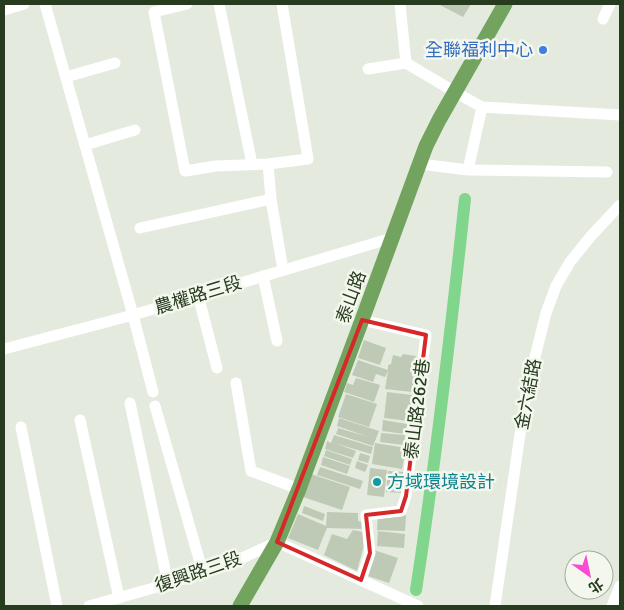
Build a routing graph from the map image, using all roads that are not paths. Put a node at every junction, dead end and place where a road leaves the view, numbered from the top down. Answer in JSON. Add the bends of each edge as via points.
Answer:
{"nodes":[{"id":1,"x":24,"y":4,"type":"edge"},
{"id":2,"x":45,"y":4,"type":"edge"},
{"id":3,"x":187,"y":4,"type":"edge"},
{"id":4,"x":219,"y":4,"type":"edge"},
{"id":5,"x":282,"y":4,"type":"edge"},
{"id":6,"x":400,"y":4,"type":"edge"},
{"id":7,"x":505,"y":4,"type":"edge"},
{"id":8,"x":610,"y":4,"type":"edge"},
{"id":9,"x":4,"y":10,"type":"edge"},
{"id":10,"x":603,"y":19,"type":"dead end"},
{"id":11,"x":115,"y":63,"type":"dead end"},
{"id":12,"x":406,"y":63,"type":"junction"},
{"id":13,"x":368,"y":69,"type":"dead end"},
{"id":14,"x":66,"y":77,"type":"junction"},
{"id":15,"x":455,"y":92,"type":"junction"},
{"id":16,"x":482,"y":107,"type":"junction"},
{"id":17,"x":620,"y":115,"type":"edge"},
{"id":18,"x":135,"y":130,"type":"dead end"},
{"id":19,"x":85,"y":145,"type":"junction"},
{"id":20,"x":252,"y":164,"type":"junction"},
{"id":21,"x":268,"y":164,"type":"junction"},
{"id":22,"x":420,"y":164,"type":"junction"},
{"id":23,"x":468,"y":170,"type":"junction"},
{"id":24,"x":608,"y":172,"type":"dead end"},
{"id":25,"x":271,"y":199,"type":"junction"},
{"id":26,"x":619,"y":208,"type":"edge"},
{"id":27,"x":140,"y":228,"type":"dead end"},
{"id":28,"x":392,"y":238,"type":"junction"},
{"id":29,"x":283,"y":270,"type":"junction"},
{"id":30,"x":263,"y":276,"type":"junction"},
{"id":31,"x":198,"y":295,"type":"junction"},
{"id":32,"x":133,"y":315,"type":"junction"},
{"id":33,"x":362,"y":320,"type":"junction"},
{"id":34,"x":277,"y":341,"type":"dead end"},
{"id":35,"x":4,"y":350,"type":"edge"},
{"id":36,"x":218,"y":368,"type":"dead end"},
{"id":37,"x":236,"y":383,"type":"dead end"},
{"id":38,"x":153,"y":392,"type":"dead end"},
{"id":39,"x":130,"y":402,"type":"dead end"},
{"id":40,"x":155,"y":406,"type":"dead end"},
{"id":41,"x":80,"y":420,"type":"dead end"},
{"id":42,"x":21,"y":427,"type":"dead end"},
{"id":43,"x":299,"y":488,"type":"junction"},
{"id":44,"x":277,"y":542,"type":"junction"},
{"id":45,"x":203,"y":573,"type":"junction"},
{"id":46,"x":361,"y":580,"type":"junction"},
{"id":47,"x":168,"y":584,"type":"junction"},
{"id":48,"x":620,"y":586,"type":"edge"},
{"id":49,"x":119,"y":598,"type":"junction"},
{"id":50,"x":57,"y":606,"type":"edge"},
{"id":51,"x":89,"y":606,"type":"edge"},
{"id":52,"x":240,"y":606,"type":"edge"},
{"id":53,"x":418,"y":606,"type":"edge"},
{"id":54,"x":494,"y":606,"type":"edge"},
{"id":55,"x":612,"y":606,"type":"edge"}],
"edges":[{"from":1,"to":9,"type":"street"},
{"from":2,"to":14,"type":"street"},
{"from":3,"to":20,"type":"street","via":[[154,12],[185,170]]},
{"from":4,"to":20,"type":"street"},
{"from":5,"to":21,"type":"street","via":[[308,159]]},
{"from":6,"to":12,"type":"street"},
{"from":7,"to":15,"type":"main road","name":"泰山路"},
{"from":8,"to":10,"type":"street"},
{"from":11,"to":14,"type":"street"},
{"from":12,"to":13,"type":"street"},
{"from":12,"to":15,"type":"street"},
{"from":14,"to":19,"type":"street"},
{"from":15,"to":16,"type":"street"},
{"from":15,"to":22,"type":"main road","name":"泰山路"},
{"from":16,"to":17,"type":"street"},
{"from":16,"to":23,"type":"street"},
{"from":18,"to":19,"type":"street"},
{"from":19,"to":32,"type":"street"},
{"from":20,"to":21,"type":"street"},
{"from":21,"to":25,"type":"street"},
{"from":22,"to":23,"type":"street"},
{"from":22,"to":28,"type":"main road","name":"泰山路"},
{"from":23,"to":24,"type":"street"},
{"from":25,"to":27,"type":"street"},
{"from":25,"to":29,"type":"street"},
{"from":26,"to":54,"type":"street","name":"金六結路","via":[[570,262],[546,313],[526,393]]},
{"from":28,"to":29,"type":"street","name":"農權路三段"},
{"from":28,"to":33,"type":"main road","name":"泰山路"},
{"from":29,"to":30,"type":"street","name":"農權路三段"},
{"from":30,"to":31,"type":"street","name":"農權路三段"},
{"from":30,"to":34,"type":"street"},
{"from":31,"to":32,"type":"street","name":"農權路三段"},
{"from":31,"to":36,"type":"street"},
{"from":32,"to":35,"type":"street","name":"農權路三段"},
{"from":32,"to":38,"type":"street"},
{"from":33,"to":43,"type":"main road","name":"泰山路"},
{"from":33,"to":46,"type":"street","name":"泰山路262巷","via":[[426,335],[406,496],[401,512],[366,514],[370,553]]},
{"from":37,"to":43,"type":"street","via":[[251,471]]},
{"from":39,"to":47,"type":"street"},
{"from":40,"to":45,"type":"street"},
{"from":41,"to":49,"type":"street"},
{"from":42,"to":50,"type":"street"},
{"from":43,"to":44,"type":"main road","name":"泰山路"},
{"from":44,"to":45,"type":"street","name":"復興路三段"},
{"from":44,"to":46,"type":"street"},
{"from":44,"to":52,"type":"main road","name":"泰山路"},
{"from":45,"to":47,"type":"street","name":"復興路三段"},
{"from":46,"to":53,"type":"street"},
{"from":47,"to":49,"type":"street","name":"復興路三段"},
{"from":48,"to":55,"type":"street"},
{"from":49,"to":51,"type":"street","name":"復興路三段"}]}
